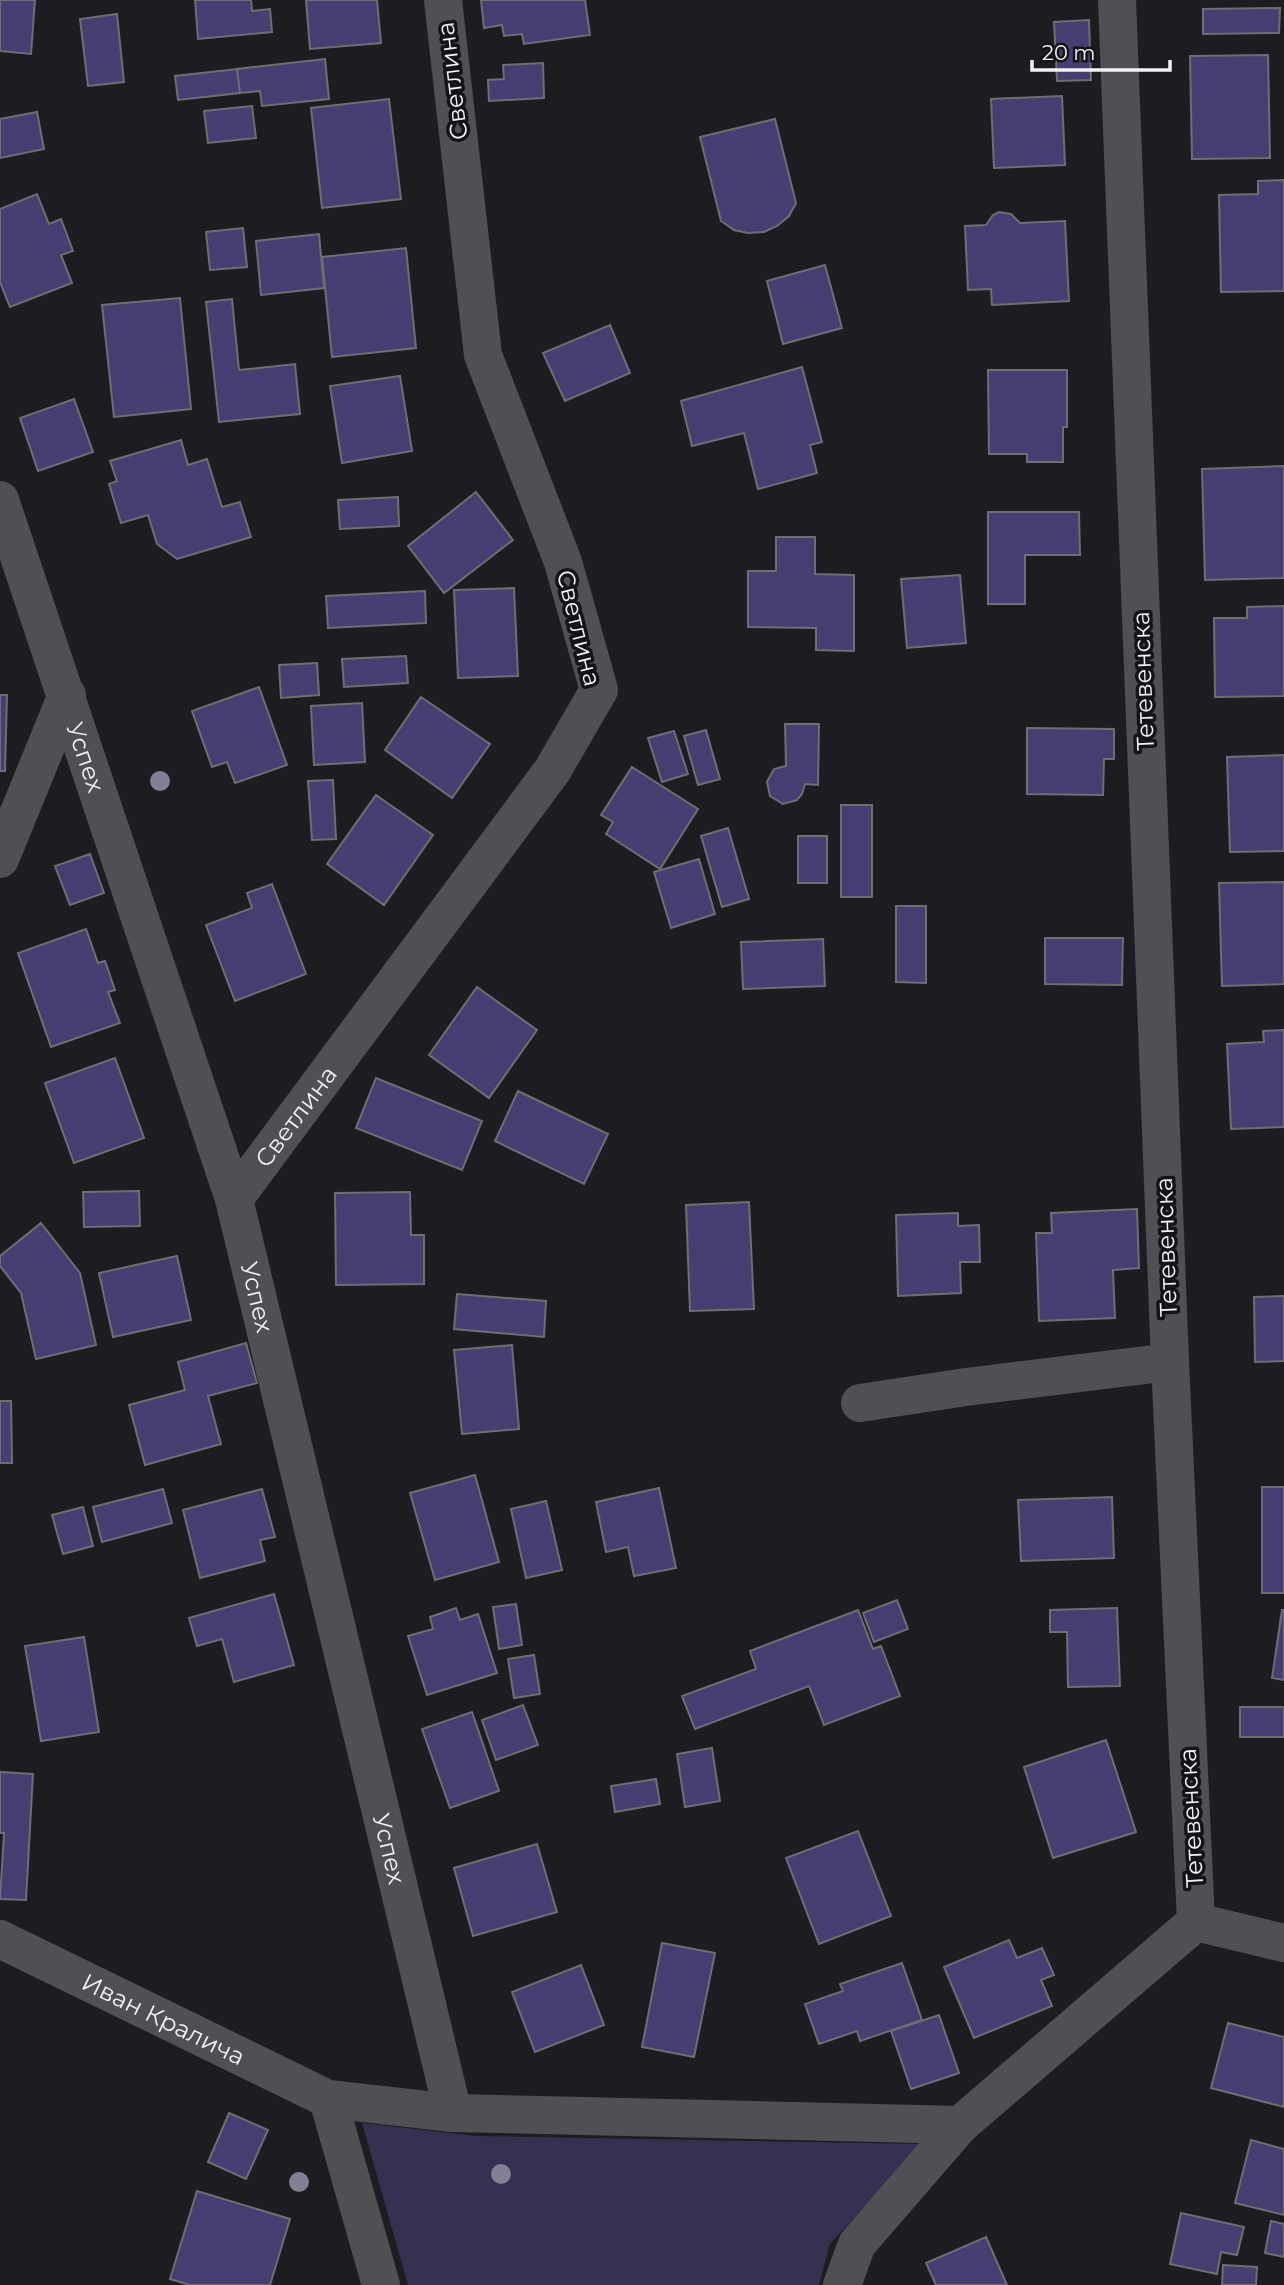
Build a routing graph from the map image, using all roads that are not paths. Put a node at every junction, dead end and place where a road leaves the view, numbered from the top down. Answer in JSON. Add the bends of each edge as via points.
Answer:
{"nodes":[{"id":1,"x":443,"y":0,"type":"edge"},
{"id":2,"x":1116,"y":0,"type":"edge"},
{"id":3,"x":0,"y":500,"type":"edge"},
{"id":4,"x":67,"y":695,"type":"junction"},
{"id":5,"x":0,"y":859,"type":"edge"},
{"id":6,"x":234,"y":1199,"type":"junction"},
{"id":7,"x":1170,"y":1362,"type":"junction"},
{"id":8,"x":860,"y":1403,"type":"dead end"},
{"id":9,"x":1196,"y":1922,"type":"junction"},
{"id":10,"x":1284,"y":1942,"type":"edge"},
{"id":11,"x":1,"y":1946,"type":"edge"},
{"id":12,"x":328,"y":2099,"type":"junction"},
{"id":13,"x":453,"y":2113,"type":"junction"},
{"id":14,"x":960,"y":2125,"type":"junction"},
{"id":15,"x":381,"y":2285,"type":"edge"},
{"id":16,"x":842,"y":2285,"type":"edge"}],
"edges":[{"from":1,"to":6,"type":"street","name":"Светлина","via":[[483,355],[563,562],[599,690],[552,771]]},
{"from":2,"to":7,"type":"street","name":"Тетевенска"},
{"from":3,"to":4,"type":"street","name":"Успех"},
{"from":4,"to":5,"type":"street"},
{"from":4,"to":6,"type":"street","name":"Успех"},
{"from":6,"to":13,"type":"street","name":"Успех"},
{"from":7,"to":8,"type":"street"},
{"from":7,"to":9,"type":"street","name":"Тетевенска"},
{"from":9,"to":10,"type":"street"},
{"from":9,"to":14,"type":"street","name":"Тетевенска"},
{"from":11,"to":12,"type":"street","name":"Иван Кралича"},
{"from":12,"to":13,"type":"street","name":"Иван Кралича"},
{"from":12,"to":15,"type":"street"},
{"from":13,"to":14,"type":"street","name":"Иван Кралича"},
{"from":14,"to":16,"type":"street","name":"Тетевенска","via":[[857,2244]]}]}
